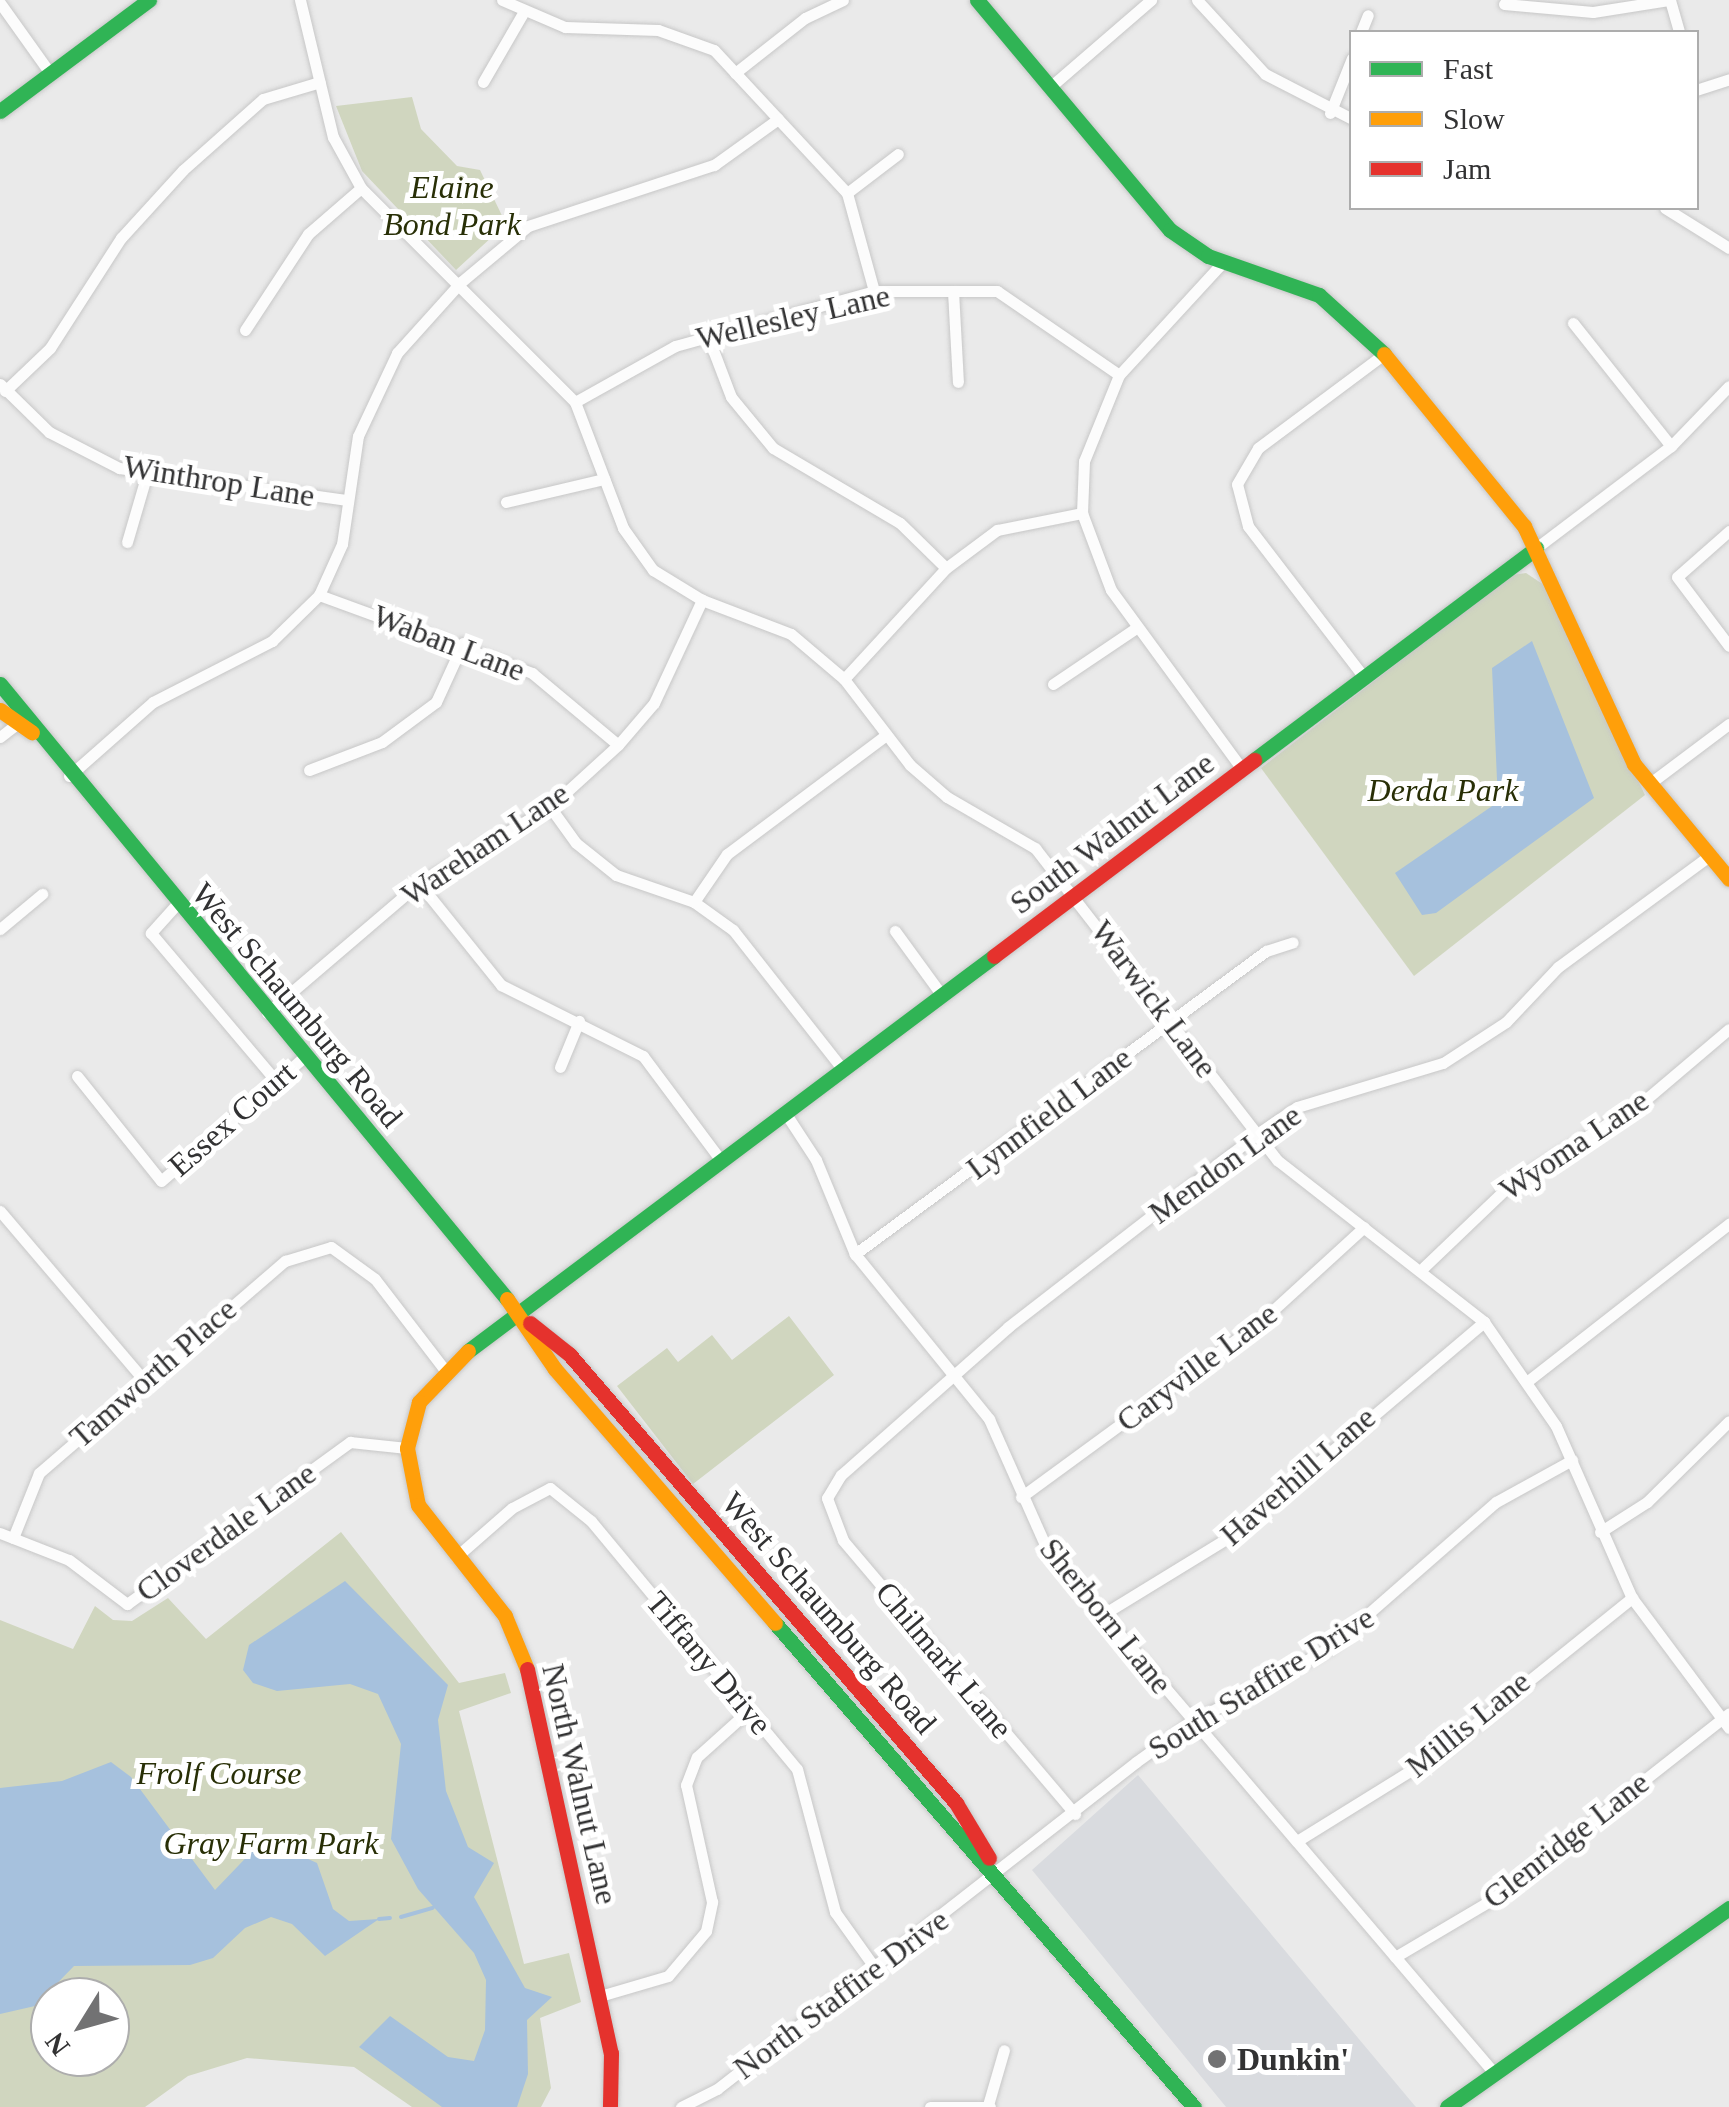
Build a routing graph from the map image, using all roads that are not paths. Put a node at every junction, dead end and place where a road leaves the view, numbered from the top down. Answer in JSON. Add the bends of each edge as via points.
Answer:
{"nodes":[{"id":1,"x":149,"y":0,"type":"edge"},
{"id":2,"x":300,"y":0,"type":"edge"},
{"id":3,"x":502,"y":0,"type":"edge"},
{"id":4,"x":842,"y":0,"type":"edge"},
{"id":5,"x":977,"y":0,"type":"edge"},
{"id":6,"x":1151,"y":0,"type":"edge"},
{"id":7,"x":1197,"y":0,"type":"edge"},
{"id":8,"x":1670,"y":0,"type":"edge"},
{"id":9,"x":0,"y":3,"type":"edge"},
{"id":10,"x":1504,"y":4,"type":"dead end"},
{"id":11,"x":523,"y":13,"type":"junction"},
{"id":12,"x":1368,"y":15,"type":"dead end"},
{"id":13,"x":1363,"y":30,"type":"edge"},
{"id":14,"x":1678,"y":30,"type":"edge"},
{"id":15,"x":1349,"y":65,"type":"edge"},
{"id":16,"x":50,"y":72,"type":"junction"},
{"id":17,"x":735,"y":73,"type":"junction"},
{"id":18,"x":1729,"y":79,"type":"edge"},
{"id":19,"x":320,"y":82,"type":"junction"},
{"id":20,"x":482,"y":82,"type":"dead end"},
{"id":21,"x":1049,"y":88,"type":"junction"},
{"id":22,"x":1699,"y":89,"type":"edge"},
{"id":23,"x":0,"y":112,"type":"edge"},
{"id":24,"x":1330,"y":112,"type":"junction"},
{"id":25,"x":778,"y":118,"type":"junction"},
{"id":26,"x":1349,"y":118,"type":"edge"},
{"id":27,"x":898,"y":154,"type":"dead end"},
{"id":28,"x":361,"y":188,"type":"junction"},
{"id":29,"x":846,"y":193,"type":"junction"},
{"id":30,"x":1669,"y":210,"type":"edge"},
{"id":31,"x":1729,"y":248,"type":"edge"},
{"id":32,"x":1223,"y":262,"type":"junction"},
{"id":33,"x":461,"y":282,"type":"junction"},
{"id":34,"x":953,"y":290,"type":"junction"},
{"id":35,"x":874,"y":291,"type":"junction"},
{"id":36,"x":1573,"y":322,"type":"dead end"},
{"id":37,"x":245,"y":330,"type":"dead end"},
{"id":38,"x":707,"y":334,"type":"junction"},
{"id":39,"x":1384,"y":354,"type":"junction"},
{"id":40,"x":1119,"y":375,"type":"junction"},
{"id":41,"x":958,"y":382,"type":"dead end"},
{"id":42,"x":1729,"y":386,"type":"edge"},
{"id":43,"x":3,"y":387,"type":"edge"},
{"id":44,"x":575,"y":402,"type":"junction"},
{"id":45,"x":1671,"y":446,"type":"junction"},
{"id":46,"x":146,"y":477,"type":"junction"},
{"id":47,"x":604,"y":479,"type":"junction"},
{"id":48,"x":346,"y":500,"type":"junction"},
{"id":49,"x":506,"y":502,"type":"dead end"},
{"id":50,"x":1082,"y":513,"type":"junction"},
{"id":51,"x":1729,"y":531,"type":"edge"},
{"id":52,"x":127,"y":542,"type":"dead end"},
{"id":53,"x":1536,"y":548,"type":"junction"},
{"id":54,"x":946,"y":568,"type":"junction"},
{"id":55,"x":319,"y":595,"type":"junction"},
{"id":56,"x":702,"y":600,"type":"junction"},
{"id":57,"x":1136,"y":628,"type":"junction"},
{"id":58,"x":463,"y":643,"type":"junction"},
{"id":59,"x":1729,"y":646,"type":"edge"},
{"id":60,"x":1363,"y":676,"type":"junction"},
{"id":61,"x":844,"y":679,"type":"junction"},
{"id":62,"x":0,"y":684,"type":"edge"},
{"id":63,"x":1053,"y":684,"type":"dead end"},
{"id":64,"x":0,"y":710,"type":"edge"},
{"id":65,"x":1729,"y":724,"type":"edge"},
{"id":66,"x":14,"y":726,"type":"junction"},
{"id":67,"x":32,"y":732,"type":"junction"},
{"id":68,"x":886,"y":735,"type":"junction"},
{"id":69,"x":0,"y":738,"type":"edge"},
{"id":70,"x":618,"y":745,"type":"junction"},
{"id":71,"x":1242,"y":769,"type":"junction"},
{"id":72,"x":309,"y":770,"type":"dead end"},
{"id":73,"x":68,"y":776,"type":"junction"},
{"id":74,"x":1649,"y":784,"type":"junction"},
{"id":75,"x":550,"y":808,"type":"junction"},
{"id":76,"x":1710,"y":856,"type":"junction"},
{"id":77,"x":1729,"y":879,"type":"edge"},
{"id":78,"x":419,"y":883,"type":"junction"},
{"id":79,"x":42,"y":894,"type":"dead end"},
{"id":80,"x":1075,"y":895,"type":"junction"},
{"id":81,"x":694,"y":902,"type":"junction"},
{"id":82,"x":176,"y":904,"type":"junction"},
{"id":83,"x":0,"y":929,"type":"edge"},
{"id":84,"x":895,"y":931,"type":"dead end"},
{"id":85,"x":1293,"y":942,"type":"dead end"},
{"id":86,"x":941,"y":994,"type":"junction"},
{"id":87,"x":267,"y":1013,"type":"junction"},
{"id":88,"x":1171,"y":1020,"type":"junction"},
{"id":89,"x":578,"y":1021,"type":"junction"},
{"id":90,"x":1729,"y":1028,"type":"edge"},
{"id":91,"x":304,"y":1057,"type":"junction"},
{"id":92,"x":560,"y":1067,"type":"dead end"},
{"id":93,"x":843,"y":1070,"type":"junction"},
{"id":94,"x":77,"y":1076,"type":"dead end"},
{"id":95,"x":277,"y":1082,"type":"junction"},
{"id":96,"x":786,"y":1114,"type":"junction"},
{"id":97,"x":1257,"y":1134,"type":"junction"},
{"id":98,"x":722,"y":1162,"type":"junction"},
{"id":99,"x":0,"y":1212,"type":"edge"},
{"id":100,"x":1729,"y":1224,"type":"edge"},
{"id":101,"x":1364,"y":1227,"type":"junction"},
{"id":102,"x":855,"y":1254,"type":"junction"},
{"id":103,"x":1424,"y":1267,"type":"junction"},
{"id":104,"x":519,"y":1314,"type":"junction"},
{"id":105,"x":1484,"y":1322,"type":"junction"},
{"id":106,"x":444,"y":1369,"type":"junction"},
{"id":107,"x":954,"y":1372,"type":"junction"},
{"id":108,"x":143,"y":1379,"type":"junction"},
{"id":109,"x":1529,"y":1380,"type":"junction"},
{"id":110,"x":1729,"y":1422,"type":"edge"},
{"id":111,"x":407,"y":1448,"type":"junction"},
{"id":112,"x":1572,"y":1460,"type":"junction"},
{"id":113,"x":827,"y":1498,"type":"joint"},
{"id":114,"x":1021,"y":1498,"type":"junction"},
{"id":115,"x":1600,"y":1532,"type":"junction"},
{"id":116,"x":0,"y":1533,"type":"edge"},
{"id":117,"x":13,"y":1538,"type":"junction"},
{"id":118,"x":456,"y":1558,"type":"junction"},
{"id":119,"x":1632,"y":1598,"type":"junction"},
{"id":120,"x":1102,"y":1615,"type":"junction"},
{"id":121,"x":748,"y":1710,"type":"junction"},
{"id":122,"x":1727,"y":1720,"type":"edge"},
{"id":123,"x":1193,"y":1722,"type":"junction"},
{"id":124,"x":1075,"y":1814,"type":"junction"},
{"id":125,"x":1297,"y":1841,"type":"junction"},
{"id":126,"x":998,"y":1874,"type":"junction"},
{"id":127,"x":1729,"y":1908,"type":"edge"},
{"id":128,"x":1395,"y":1956,"type":"junction"},
{"id":129,"x":875,"y":1968,"type":"junction"},
{"id":130,"x":600,"y":1996,"type":"junction"},
{"id":131,"x":1004,"y":2050,"type":"dead end"},
{"id":132,"x":1495,"y":2074,"type":"junction"},
{"id":133,"x":989,"y":2106,"type":"edge"},
{"id":134,"x":610,"y":2107,"type":"edge"},
{"id":135,"x":681,"y":2107,"type":"edge"},
{"id":136,"x":930,"y":2107,"type":"edge"},
{"id":137,"x":1194,"y":2107,"type":"edge"},
{"id":138,"x":1447,"y":2107,"type":"edge"}],
"edges":[{"from":1,"to":16,"type":"street"},
{"from":2,"to":19,"type":"street","name":"Warwick Lane"},
{"from":3,"to":11,"type":"street"},
{"from":4,"to":17,"type":"street","via":[[805,18]]},
{"from":5,"to":21,"type":"street"},
{"from":6,"to":21,"type":"street"},
{"from":7,"to":24,"type":"street","via":[[1251,63]]},
{"from":8,"to":10,"type":"street","via":[[1593,12]]},
{"from":8,"to":14,"type":"street"},
{"from":9,"to":16,"type":"street"},
{"from":11,"to":17,"type":"street","via":[[594,33],[688,36]]},
{"from":11,"to":20,"type":"street"},
{"from":12,"to":13,"type":"street"},
{"from":15,"to":24,"type":"street"},
{"from":16,"to":23,"type":"street"},
{"from":17,"to":25,"type":"street"},
{"from":18,"to":22,"type":"street"},
{"from":19,"to":28,"type":"street","name":"Warwick Lane","via":[[333,137]]},
{"from":19,"to":43,"type":"street","via":[[263,99],[182,170],[121,238],[50,348]]},
{"from":21,"to":32,"type":"street","via":[[1158,219]]},
{"from":24,"to":26,"type":"street"},
{"from":25,"to":29,"type":"street"},
{"from":25,"to":33,"type":"street","via":[[714,165],[528,226]]},
{"from":27,"to":29,"type":"street"},
{"from":28,"to":33,"type":"street","name":"Warwick Lane"},
{"from":28,"to":37,"type":"street","via":[[308,234]]},
{"from":29,"to":35,"type":"street"},
{"from":30,"to":31,"type":"street"},
{"from":32,"to":39,"type":"street","via":[[1319,295]]},
{"from":32,"to":40,"type":"street"},
{"from":33,"to":44,"type":"street","name":"Warwick Lane"},
{"from":33,"to":48,"type":"street","via":[[396,353],[358,436]]},
{"from":34,"to":35,"type":"street","name":"Wellesley Lane"},
{"from":34,"to":40,"type":"street","name":"Wellesley Lane","via":[[996,291]]},
{"from":34,"to":41,"type":"street"},
{"from":35,"to":38,"type":"street","name":"Wellesley Lane"},
{"from":36,"to":45,"type":"street"},
{"from":38,"to":44,"type":"street","name":"Wellesley Lane"},
{"from":38,"to":54,"type":"street","via":[[731,397],[773,448],[900,523]]},
{"from":39,"to":53,"type":"street"},
{"from":39,"to":60,"type":"street","via":[[1258,448],[1237,484],[1248,526]]},
{"from":40,"to":50,"type":"street","via":[[1084,462]]},
{"from":42,"to":45,"type":"street","name":"South Walnut Lane"},
{"from":43,"to":46,"type":"street","name":"Winthrop Lane","via":[[65,443]]},
{"from":44,"to":47,"type":"street","name":"Warwick Lane"},
{"from":45,"to":53,"type":"street","name":"South Walnut Lane"},
{"from":46,"to":48,"type":"street","name":"Winthrop Lane"},
{"from":46,"to":52,"type":"street"},
{"from":47,"to":49,"type":"street"},
{"from":47,"to":56,"type":"street","name":"Warwick Lane","via":[[623,528],[653,570]]},
{"from":48,"to":55,"type":"street","via":[[342,544]]},
{"from":50,"to":54,"type":"street","via":[[997,530]]},
{"from":50,"to":57,"type":"street","via":[[1110,590]]},
{"from":51,"to":59,"type":"street","via":[[1676,577]]},
{"from":53,"to":60,"type":"street","name":"South Walnut Lane"},
{"from":53,"to":74,"type":"street"},
{"from":54,"to":61,"type":"street"},
{"from":55,"to":58,"type":"street","name":"Waban Lane"},
{"from":55,"to":73,"type":"street","via":[[272,641],[152,702]]},
{"from":56,"to":61,"type":"street","name":"Warwick Lane","via":[[791,634]]},
{"from":56,"to":70,"type":"street","name":"Wareham Lane","via":[[654,703]]},
{"from":57,"to":63,"type":"street"},
{"from":57,"to":71,"type":"street"},
{"from":58,"to":70,"type":"street","name":"Waban Lane","via":[[532,673]]},
{"from":58,"to":72,"type":"street","via":[[436,702],[382,742]]},
{"from":60,"to":71,"type":"street","name":"South Walnut Lane"},
{"from":61,"to":68,"type":"street","name":"Warwick Lane"},
{"from":62,"to":67,"type":"street","name":"West Schaumburg Road"},
{"from":64,"to":66,"type":"street"},
{"from":65,"to":74,"type":"street"},
{"from":66,"to":67,"type":"street"},
{"from":66,"to":69,"type":"street"},
{"from":67,"to":73,"type":"street","name":"West Schaumburg Road"},
{"from":68,"to":80,"type":"street","name":"Warwick Lane","via":[[947,797],[1035,848]]},
{"from":68,"to":81,"type":"street","via":[[727,854]]},
{"from":70,"to":75,"type":"street","name":"Wareham Lane"},
{"from":71,"to":80,"type":"street","name":"South Walnut Lane"},
{"from":73,"to":82,"type":"street","name":"West Schaumburg Road"},
{"from":74,"to":76,"type":"street"},
{"from":75,"to":78,"type":"street","name":"Wareham Lane"},
{"from":75,"to":81,"type":"street","via":[[576,843],[616,875]]},
{"from":76,"to":77,"type":"street"},
{"from":76,"to":97,"type":"street","name":"Mendon Lane","via":[[1558,967],[1506,1022],[1442,1064],[1297,1107]]},
{"from":78,"to":87,"type":"street","name":"Wareham Lane"},
{"from":78,"to":89,"type":"street","via":[[500,985]]},
{"from":79,"to":83,"type":"street"},
{"from":80,"to":86,"type":"street","name":"South Walnut Lane"},
{"from":80,"to":88,"type":"street","name":"Warwick Lane"},
{"from":81,"to":93,"type":"street","via":[[748,947]]},
{"from":82,"to":87,"type":"street","name":"West Schaumburg Road"},
{"from":82,"to":95,"type":"street","via":[[151,933]]},
{"from":84,"to":86,"type":"street"},
{"from":85,"to":88,"type":"street","name":"Lynnfield Lane","via":[[1266,952]]},
{"from":86,"to":93,"type":"street","name":"South Walnut Lane"},
{"from":87,"to":91,"type":"street","name":"West Schaumburg Road"},
{"from":88,"to":97,"type":"street","name":"Warwick Lane"},
{"from":88,"to":102,"type":"street","name":"Lynnfield Lane"},
{"from":89,"to":92,"type":"street"},
{"from":89,"to":98,"type":"street","via":[[643,1056]]},
{"from":90,"to":103,"type":"street","name":"Wyoma Lane","via":[[1644,1101],[1513,1182]]},
{"from":91,"to":95,"type":"street","name":"Essex Court"},
{"from":91,"to":104,"type":"street","name":"West Schaumburg Road"},
{"from":93,"to":96,"type":"street","name":"South Walnut Lane"},
{"from":94,"to":95,"type":"street","name":"Essex Court","via":[[160,1181]]},
{"from":96,"to":98,"type":"street","name":"South Walnut Lane"},
{"from":96,"to":102,"type":"street","name":"Sherborn Lane","via":[[816,1160]]},
{"from":97,"to":101,"type":"street","name":"Warwick Lane","via":[[1291,1172]]},
{"from":97,"to":107,"type":"street","name":"Mendon Lane"},
{"from":98,"to":104,"type":"street","name":"South Walnut Lane"},
{"from":99,"to":108,"type":"street"},
{"from":100,"to":109,"type":"street"},
{"from":101,"to":103,"type":"street","name":"Warwick Lane"},
{"from":101,"to":114,"type":"street","name":"Caryville Lane","via":[[1259,1323]]},
{"from":102,"to":107,"type":"street","name":"Sherborn Lane"},
{"from":103,"to":105,"type":"street","name":"Warwick Lane"},
{"from":104,"to":106,"type":"street","name":"North Walnut Lane"},
{"from":104,"to":126,"type":"street","name":"West Schaumburg Road","via":[[555,1369],[862,1728]]},
{"from":104,"to":126,"type":"street","name":"West Schaumburg Road","via":[[570,1354],[956,1803]]},
{"from":105,"to":109,"type":"street","name":"Warwick Lane"},
{"from":105,"to":120,"type":"street","name":"Haverhill Lane","via":[[1234,1534]]},
{"from":106,"to":108,"type":"street","name":"Tamworth Place","via":[[375,1280],[331,1246],[285,1261]]},
{"from":106,"to":111,"type":"street","name":"North Walnut Lane","via":[[419,1402]]},
{"from":107,"to":113,"type":"street","name":"Mendon Lane","via":[[850,1463]]},
{"from":107,"to":114,"type":"street","name":"Sherborn Lane","via":[[997,1434]]},
{"from":108,"to":117,"type":"street","name":"Tamworth Place","via":[[39,1473]]},
{"from":109,"to":112,"type":"street","name":"Warwick Lane"},
{"from":110,"to":115,"type":"street","via":[[1648,1502]]},
{"from":111,"to":117,"type":"street","name":"Cloverdale Lane","via":[[350,1442],[126,1604],[69,1560]]},
{"from":111,"to":118,"type":"street","name":"North Walnut Lane","via":[[418,1505]]},
{"from":112,"to":115,"type":"street","name":"Warwick Lane"},
{"from":112,"to":123,"type":"street","name":"South Staffire Drive","via":[[1496,1502],[1329,1648]]},
{"from":113,"to":124,"type":"street","name":"Chilmark Lane","via":[[843,1540]]},
{"from":114,"to":120,"type":"street","name":"Sherborn Lane","via":[[1047,1549]]},
{"from":115,"to":119,"type":"street","name":"Warwick Lane"},
{"from":116,"to":117,"type":"street","name":"Cloverdale Lane"},
{"from":118,"to":121,"type":"street","name":"Tiffany Drive","via":[[512,1508],[550,1488],[591,1521]]},
{"from":118,"to":130,"type":"street","name":"North Walnut Lane","via":[[505,1616],[528,1673]]},
{"from":119,"to":122,"type":"street","name":"Warwick Lane"},
{"from":119,"to":125,"type":"street","name":"Millis Lane","via":[[1439,1754]]},
{"from":120,"to":123,"type":"street","name":"Sherborn Lane"},
{"from":121,"to":129,"type":"street","name":"Tiffany Drive","via":[[803,1778],[836,1912]]},
{"from":121,"to":130,"type":"street","via":[[697,1757],[686,1786],[712,1902],[706,1931],[668,1976]]},
{"from":122,"to":128,"type":"street","name":"Glenridge Lane","via":[[1493,1900]]},
{"from":123,"to":124,"type":"street","name":"South Staffire Drive"},
{"from":123,"to":125,"type":"street","name":"Sherborn Lane"},
{"from":124,"to":126,"type":"street","name":"South Staffire Drive"},
{"from":125,"to":128,"type":"street","name":"Sherborn Lane"},
{"from":126,"to":129,"type":"street","name":"North Staffire Drive"},
{"from":126,"to":137,"type":"street","name":"West Schaumburg Road"},
{"from":127,"to":132,"type":"street"},
{"from":128,"to":132,"type":"street","name":"Sherborn Lane"},
{"from":129,"to":135,"type":"street","name":"North Staffire Drive","via":[[717,2089]]},
{"from":130,"to":134,"type":"street","name":"North Walnut Lane","via":[[612,2052]]},
{"from":131,"to":133,"type":"street"},
{"from":132,"to":138,"type":"street"},
{"from":133,"to":136,"type":"street"}]}
